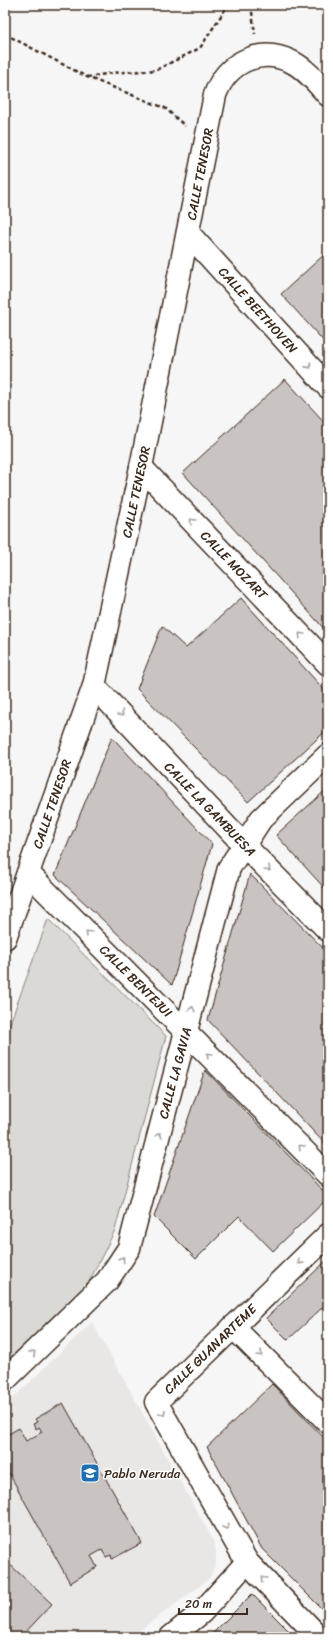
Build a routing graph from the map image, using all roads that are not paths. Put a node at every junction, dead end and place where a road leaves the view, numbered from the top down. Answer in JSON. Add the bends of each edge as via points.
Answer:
{"nodes":[{"id":1,"x":328,"y":95,"type":"edge"},
{"id":2,"x":188,"y":233,"type":"junction"},
{"id":3,"x":328,"y":387,"type":"edge"},
{"id":4,"x":141,"y":467,"type":"junction"},
{"id":5,"x":328,"y":664,"type":"edge"},
{"id":6,"x":94,"y":686,"type":"junction"},
{"id":7,"x":328,"y":755,"type":"edge"},
{"id":8,"x":244,"y":844,"type":"junction"},
{"id":9,"x":28,"y":873,"type":"junction"},
{"id":10,"x":328,"y":930,"type":"edge"},
{"id":11,"x":5,"y":938,"type":"edge"},
{"id":12,"x":186,"y":1032,"type":"junction"},
{"id":13,"x":328,"y":1175,"type":"edge"},
{"id":14,"x":328,"y":1235,"type":"edge"},
{"id":15,"x":233,"y":1327,"type":"junction"},
{"id":16,"x":5,"y":1380,"type":"edge"},
{"id":17,"x":328,"y":1422,"type":"edge"},
{"id":18,"x":247,"y":1562,"type":"junction"},
{"id":19,"x":171,"y":1637,"type":"edge"},
{"id":20,"x":319,"y":1637,"type":"edge"}],
"edges":[{"from":1,"to":2,"type":"street","name":"CALLE TENESOR","via":[[312,77],[293,62],[276,56],[250,58],[238,64],[222,79],[215,94]]},
{"from":2,"to":3,"type":"street","name":"CALLE BEETHOVEN","one_way":true},
{"from":2,"to":4,"type":"street","name":"CALLE TENESOR"},
{"from":5,"to":4,"type":"street","name":"CALLE MOZART","one_way":true},
{"from":4,"to":6,"type":"street","name":"CALLE TENESOR"},
{"from":6,"to":8,"type":"street","name":"CALLE LA GAMBUESA","one_way":true},
{"from":6,"to":9,"type":"street","name":"CALLE TENESOR"},
{"from":7,"to":8,"type":"street","name":"CALLE LA GAVIA","via":[[261,819]]},
{"from":8,"to":10,"type":"street","name":"CALLE LA GAMBUESA","one_way":true},
{"from":12,"to":8,"type":"street","name":"CALLE LA GAVIA","one_way":true,"via":[[229,868]]},
{"from":9,"to":11,"type":"street","name":"CALLE TENESOR"},
{"from":12,"to":9,"type":"street","name":"CALLE BENTEJUI","one_way":true},
{"from":13,"to":12,"type":"street","name":"CALLE BENTEJUI","one_way":true},
{"from":16,"to":12,"type":"street","name":"CALLE LA GAVIA","one_way":true,"via":[[107,1281],[129,1248]]},
{"from":14,"to":15,"type":"street","name":"CALLE GUANARTEME","one_way":true},
{"from":15,"to":17,"type":"street","one_way":true},
{"from":15,"to":18,"type":"street","name":"CALLE GUANARTEME","one_way":true,"via":[[156,1402]]},
{"from":18,"to":19,"type":"street","via":[[202,1612]]},
{"from":20,"to":18,"type":"street","one_way":true}]}
